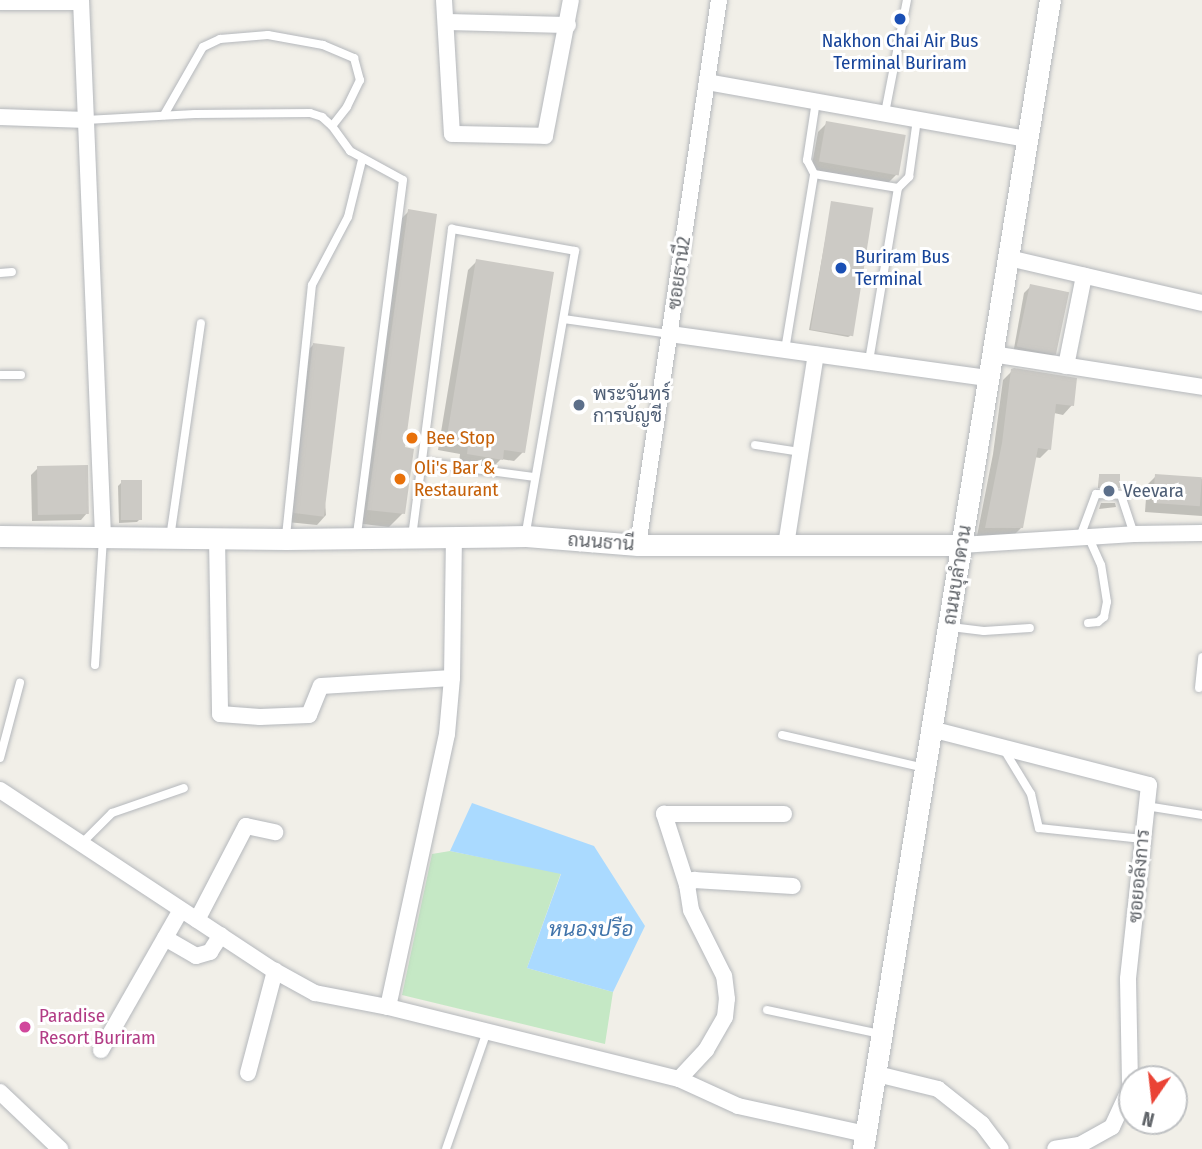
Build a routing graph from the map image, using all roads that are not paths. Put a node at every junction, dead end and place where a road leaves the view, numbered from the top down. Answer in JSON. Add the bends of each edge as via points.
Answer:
{"nodes":[{"id":1,"x":444,"y":0,"type":"edge"},
{"id":2,"x":571,"y":0,"type":"edge"},
{"id":3,"x":719,"y":0,"type":"edge"},
{"id":4,"x":907,"y":0,"type":"edge"},
{"id":5,"x":1050,"y":0,"type":"edge"},
{"id":6,"x":81,"y":1,"type":"edge"},
{"id":7,"x":0,"y":2,"type":"edge"},
{"id":8,"x":446,"y":22,"type":"junction"},
{"id":9,"x":568,"y":25,"type":"junction"},
{"id":10,"x":707,"y":82,"type":"junction"},
{"id":11,"x":816,"y":101,"type":"junction"},
{"id":12,"x":885,"y":113,"type":"junction"},
{"id":13,"x":164,"y":116,"type":"junction"},
{"id":14,"x":0,"y":117,"type":"edge"},
{"id":15,"x":917,"y":119,"type":"junction"},
{"id":16,"x":86,"y":120,"type":"junction"},
{"id":17,"x":332,"y":126,"type":"junction"},
{"id":18,"x":1028,"y":139,"type":"junction"},
{"id":19,"x":362,"y":160,"type":"junction"},
{"id":20,"x":814,"y":174,"type":"junction"},
{"id":21,"x":898,"y":188,"type":"junction"},
{"id":22,"x":1009,"y":258,"type":"junction"},
{"id":23,"x":12,"y":272,"type":"dead end"},
{"id":24,"x":0,"y":273,"type":"edge"},
{"id":25,"x":1084,"y":276,"type":"junction"},
{"id":26,"x":1202,"y":303,"type":"edge"},
{"id":27,"x":564,"y":319,"type":"junction"},
{"id":28,"x":201,"y":323,"type":"dead end"},
{"id":29,"x":670,"y":334,"type":"junction"},
{"id":30,"x":785,"y":350,"type":"junction"},
{"id":31,"x":816,"y":354,"type":"junction"},
{"id":32,"x":992,"y":354,"type":"junction"},
{"id":33,"x":869,"y":362,"type":"junction"},
{"id":34,"x":1066,"y":366,"type":"junction"},
{"id":35,"x":0,"y":375,"type":"edge"},
{"id":36,"x":21,"y":375,"type":"dead end"},
{"id":37,"x":989,"y":379,"type":"junction"},
{"id":38,"x":1202,"y":387,"type":"edge"},
{"id":39,"x":755,"y":445,"type":"dead end"},
{"id":40,"x":800,"y":452,"type":"junction"},
{"id":41,"x":422,"y":462,"type":"junction"},
{"id":42,"x":535,"y":477,"type":"junction"},
{"id":43,"x":1202,"y":533,"type":"edge"},
{"id":44,"x":1134,"y":534,"type":"junction"},
{"id":45,"x":0,"y":536,"type":"edge"},
{"id":46,"x":103,"y":536,"type":"junction"},
{"id":47,"x":454,"y":536,"type":"junction"},
{"id":48,"x":526,"y":536,"type":"junction"},
{"id":49,"x":412,"y":537,"type":"junction"},
{"id":50,"x":1084,"y":537,"type":"junction"},
{"id":51,"x":170,"y":538,"type":"junction"},
{"id":52,"x":217,"y":538,"type":"junction"},
{"id":53,"x":357,"y":538,"type":"junction"},
{"id":54,"x":286,"y":539,"type":"junction"},
{"id":55,"x":638,"y":545,"type":"junction"},
{"id":56,"x":786,"y":545,"type":"junction"},
{"id":57,"x":961,"y":545,"type":"junction"},
{"id":58,"x":1088,"y":623,"type":"dead end"},
{"id":59,"x":948,"y":627,"type":"junction"},
{"id":60,"x":1030,"y":628,"type":"dead end"},
{"id":61,"x":1202,"y":657,"type":"edge"},
{"id":62,"x":95,"y":665,"type":"dead end"},
{"id":63,"x":452,"y":678,"type":"junction"},
{"id":64,"x":20,"y":682,"type":"dead end"},
{"id":65,"x":1199,"y":688,"type":"dead end"},
{"id":66,"x":931,"y":730,"type":"junction"},
{"id":67,"x":782,"y":736,"type":"dead end"},
{"id":68,"x":1003,"y":748,"type":"junction"},
{"id":69,"x":0,"y":758,"type":"edge"},
{"id":70,"x":925,"y":768,"type":"junction"},
{"id":71,"x":184,"y":788,"type":"dead end"},
{"id":72,"x":0,"y":790,"type":"edge"},
{"id":73,"x":1146,"y":806,"type":"junction"},
{"id":74,"x":784,"y":814,"type":"dead end"},
{"id":75,"x":1202,"y":815,"type":"edge"},
{"id":76,"x":275,"y":832,"type":"dead end"},
{"id":77,"x":1142,"y":839,"type":"junction"},
{"id":78,"x":81,"y":844,"type":"junction"},
{"id":79,"x":687,"y":885,"type":"junction"},
{"id":80,"x":793,"y":886,"type":"dead end"},
{"id":81,"x":181,"y":910,"type":"junction"},
{"id":82,"x":197,"y":920,"type":"junction"},
{"id":83,"x":221,"y":935,"type":"junction"},
{"id":84,"x":164,"y":938,"type":"junction"},
{"id":85,"x":275,"y":971,"type":"junction"},
{"id":86,"x":388,"y":1007,"type":"junction"},
{"id":87,"x":768,"y":1010,"type":"dead end"},
{"id":88,"x":486,"y":1034,"type":"junction"},
{"id":89,"x":883,"y":1035,"type":"junction"},
{"id":90,"x":102,"y":1050,"type":"dead end"},
{"id":91,"x":248,"y":1073,"type":"dead end"},
{"id":92,"x":877,"y":1074,"type":"junction"},
{"id":93,"x":679,"y":1079,"type":"junction"},
{"id":94,"x":0,"y":1092,"type":"edge"},
{"id":95,"x":864,"y":1142,"type":"edge"},
{"id":96,"x":60,"y":1149,"type":"edge"},
{"id":97,"x":446,"y":1149,"type":"edge"},
{"id":98,"x":1002,"y":1149,"type":"edge"},
{"id":99,"x":1055,"y":1149,"type":"edge"}],
"edges":[{"from":1,"to":8,"type":"street"},
{"from":2,"to":9,"type":"street"},
{"from":3,"to":10,"type":"street","name":"ซอยธานี2"},
{"from":4,"to":12,"type":"lane"},
{"from":5,"to":18,"type":"street","name":"ถนนบุลำดวน"},
{"from":6,"to":7,"type":"street"},
{"from":6,"to":16,"type":"street"},
{"from":8,"to":9,"type":"street"},
{"from":8,"to":9,"type":"street","via":[[452,134],[545,136]]},
{"from":10,"to":11,"type":"street"},
{"from":10,"to":29,"type":"street","name":"ซอยธานี2"},
{"from":11,"to":12,"type":"street"},
{"from":11,"to":20,"type":"lane","via":[[807,160]]},
{"from":12,"to":15,"type":"street"},
{"from":13,"to":16,"type":"lane"},
{"from":13,"to":17,"type":"lane","via":[[310,113]]},
{"from":13,"to":17,"type":"lane","via":[[203,47],[220,39],[268,34],[323,45],[354,58],[360,80]]},
{"from":14,"to":16,"type":"street"},
{"from":15,"to":18,"type":"street"},
{"from":15,"to":21,"type":"lane","via":[[909,177]]},
{"from":16,"to":46,"type":"street"},
{"from":17,"to":19,"type":"lane"},
{"from":18,"to":22,"type":"street","name":"ถนนบุลำดวน"},
{"from":19,"to":53,"type":"lane","via":[[402,180]]},
{"from":19,"to":54,"type":"lane","via":[[348,217],[312,285]]},
{"from":20,"to":21,"type":"lane"},
{"from":20,"to":30,"type":"lane"},
{"from":21,"to":33,"type":"lane"},
{"from":22,"to":25,"type":"street"},
{"from":22,"to":32,"type":"street","name":"ถนนบุลำดวน"},
{"from":23,"to":24,"type":"lane"},
{"from":25,"to":26,"type":"street"},
{"from":25,"to":34,"type":"street"},
{"from":27,"to":29,"type":"lane"},
{"from":27,"to":41,"type":"lane","via":[[575,251],[453,229]]},
{"from":27,"to":42,"type":"lane"},
{"from":28,"to":51,"type":"lane"},
{"from":29,"to":30,"type":"street"},
{"from":29,"to":55,"type":"street","name":"ซอยธานี2"},
{"from":30,"to":31,"type":"street"},
{"from":31,"to":33,"type":"street"},
{"from":31,"to":40,"type":"street"},
{"from":32,"to":34,"type":"street"},
{"from":32,"to":37,"type":"street","name":"ถนนบุลำดวน"},
{"from":33,"to":37,"type":"street"},
{"from":34,"to":38,"type":"street"},
{"from":35,"to":36,"type":"lane"},
{"from":37,"to":57,"type":"street","name":"ถนนบุลำดวน"},
{"from":39,"to":40,"type":"lane"},
{"from":40,"to":56,"type":"street"},
{"from":41,"to":42,"type":"lane"},
{"from":41,"to":49,"type":"lane"},
{"from":42,"to":48,"type":"lane"},
{"from":43,"to":44,"type":"street","name":"ถนนธานี"},
{"from":44,"to":50,"type":"street","name":"ถนนธานี"},
{"from":44,"to":50,"type":"lane","via":[[1121,495],[1096,494]]},
{"from":45,"to":46,"type":"street","name":"ถนนธานี"},
{"from":46,"to":51,"type":"street","name":"ถนนธานี"},
{"from":46,"to":62,"type":"lane"},
{"from":47,"to":48,"type":"street","name":"ถนนธานี"},
{"from":47,"to":49,"type":"street","name":"ถนนธานี"},
{"from":47,"to":63,"type":"street"},
{"from":48,"to":55,"type":"street","name":"ถนนธานี"},
{"from":49,"to":53,"type":"street","name":"ถนนธานี"},
{"from":50,"to":57,"type":"street","name":"ถนนธานี"},
{"from":50,"to":58,"type":"lane","via":[[1101,565],[1107,602],[1104,617]]},
{"from":51,"to":52,"type":"street","name":"ถนนธานี"},
{"from":52,"to":54,"type":"street","name":"ถนนธานี"},
{"from":52,"to":63,"type":"street","via":[[220,714],[309,715],[321,686]]},
{"from":53,"to":54,"type":"street","name":"ถนนธานี"},
{"from":55,"to":56,"type":"street","name":"ถนนธานี"},
{"from":56,"to":57,"type":"street","name":"ถนนธานี"},
{"from":57,"to":59,"type":"street","name":"ถนนบุลำดวน"},
{"from":59,"to":60,"type":"lane","via":[[984,631]]},
{"from":59,"to":66,"type":"street","name":"ถนนบุลำดวน"},
{"from":61,"to":65,"type":"lane"},
{"from":63,"to":86,"type":"street","via":[[447,734]]},
{"from":64,"to":69,"type":"lane"},
{"from":66,"to":68,"type":"street","name":"ซอยอลังการ"},
{"from":66,"to":70,"type":"street","name":"ถนนบุลำดวน"},
{"from":67,"to":70,"type":"lane"},
{"from":68,"to":73,"type":"street","name":"ซอยอลังการ","via":[[1149,785]]},
{"from":68,"to":77,"type":"lane","via":[[1031,794],[1039,828]]},
{"from":70,"to":89,"type":"street","name":"ถนนบุลำดวน"},
{"from":71,"to":78,"type":"lane","via":[[112,813]]},
{"from":72,"to":78,"type":"street"},
{"from":73,"to":75,"type":"lane"},
{"from":73,"to":77,"type":"street","name":"ซอยอลังการ"},
{"from":74,"to":79,"type":"street","via":[[664,814]]},
{"from":76,"to":82,"type":"street","via":[[246,826]]},
{"from":77,"to":99,"type":"street","name":"ซอยอลังการ","via":[[1128,979],[1130,1088],[1112,1127],[1079,1145]]},
{"from":78,"to":81,"type":"street"},
{"from":79,"to":80,"type":"street","via":[[694,880]]},
{"from":79,"to":93,"type":"street","via":[[691,910],[724,976],[727,999],[725,1017],[706,1050]]},
{"from":81,"to":82,"type":"street"},
{"from":81,"to":84,"type":"street"},
{"from":82,"to":83,"type":"street"},
{"from":83,"to":84,"type":"street","via":[[210,953],[196,956]]},
{"from":83,"to":85,"type":"street"},
{"from":84,"to":90,"type":"street"},
{"from":85,"to":86,"type":"street","via":[[315,993]]},
{"from":85,"to":91,"type":"street"},
{"from":86,"to":88,"type":"street"},
{"from":87,"to":89,"type":"lane"},
{"from":88,"to":93,"type":"street"},
{"from":88,"to":97,"type":"lane"},
{"from":89,"to":92,"type":"street","name":"ถนนบุลำดวน"},
{"from":92,"to":95,"type":"street","name":"ถนนบุลำดวน"},
{"from":92,"to":98,"type":"street","via":[[938,1089],[982,1124]]},
{"from":93,"to":95,"type":"street","via":[[738,1106]]},
{"from":94,"to":96,"type":"street"}]}
